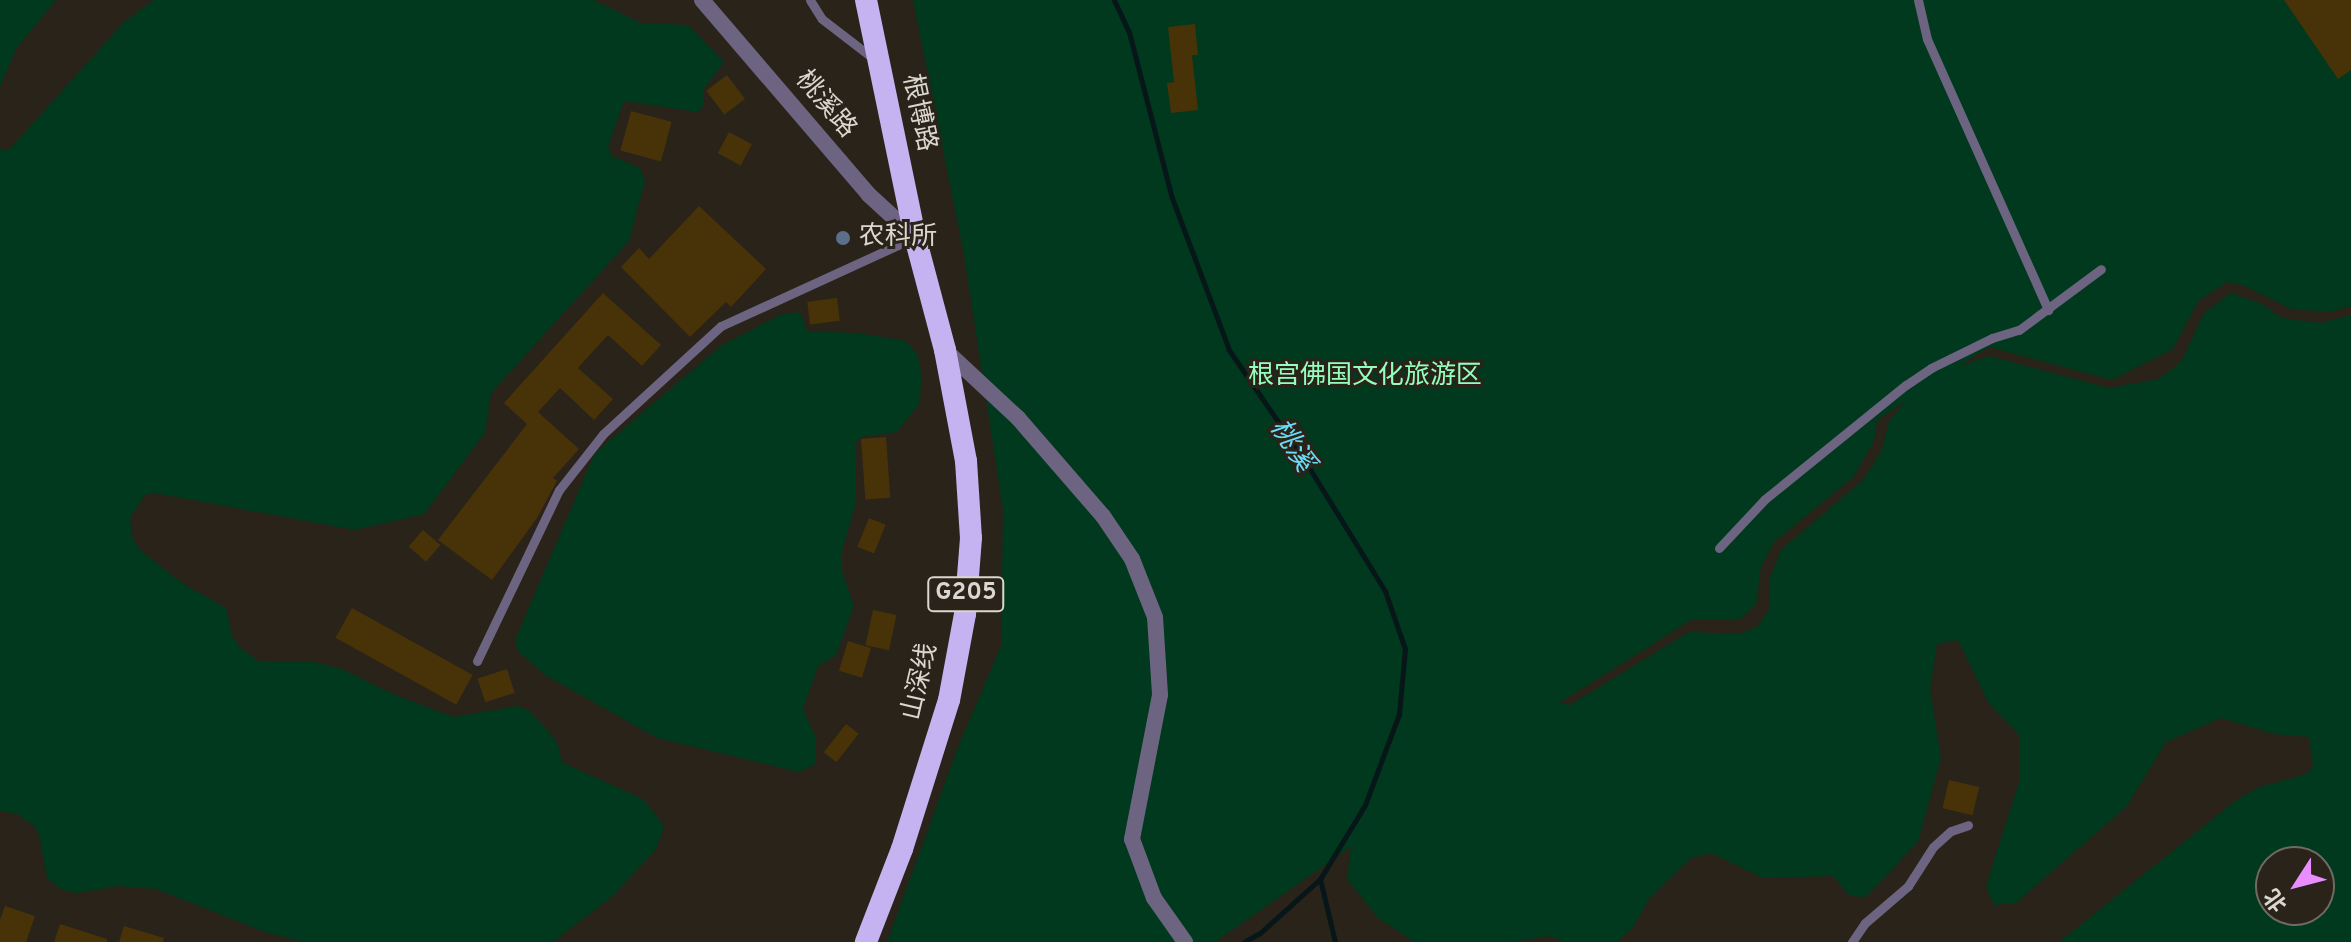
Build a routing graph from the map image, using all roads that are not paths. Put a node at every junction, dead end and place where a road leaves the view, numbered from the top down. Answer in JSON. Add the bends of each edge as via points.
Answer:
{"nodes":[{"id":1,"x":702,"y":0,"type":"edge"},
{"id":2,"x":810,"y":0,"type":"edge"},
{"id":3,"x":866,"y":0,"type":"edge"},
{"id":4,"x":1918,"y":0,"type":"edge"},
{"id":5,"x":879,"y":62,"type":"junction"},
{"id":6,"x":915,"y":237,"type":"junction"},
{"id":7,"x":2101,"y":269,"type":"dead end"},
{"id":8,"x":2048,"y":310,"type":"junction"},
{"id":9,"x":945,"y":350,"type":"junction"},
{"id":10,"x":1719,"y":548,"type":"dead end"},
{"id":11,"x":477,"y":661,"type":"dead end"},
{"id":12,"x":1968,"y":825,"type":"dead end"},
{"id":13,"x":866,"y":942,"type":"edge"},
{"id":14,"x":1185,"y":942,"type":"edge"},
{"id":15,"x":1852,"y":942,"type":"edge"}],
"edges":[{"from":1,"to":6,"type":"street","name":"桃溪路","via":[[868,194]]},
{"from":2,"to":5,"type":"lane","via":[[822,19]]},
{"from":3,"to":5,"type":"highway","name":"根博路","number":"G205"},
{"from":4,"to":8,"type":"lane","via":[[1927,39]]},
{"from":5,"to":6,"type":"highway","name":"根博路","number":"G205"},
{"from":6,"to":9,"type":"highway","name":"山深线","number":"G205"},
{"from":6,"to":11,"type":"lane","via":[[721,326],[603,434],[559,490]]},
{"from":7,"to":8,"type":"lane"},
{"from":8,"to":10,"type":"lane","via":[[2019,330],[1992,338],[1906,385],[1776,489]]},
{"from":9,"to":13,"type":"highway","name":"山深线","number":"G205","via":[[966,461],[971,538],[965,614],[949,700]]},
{"from":9,"to":14,"type":"street","via":[[1018,418],[1103,516],[1132,559],[1155,617],[1160,695],[1132,839],[1154,898]]},
{"from":12,"to":15,"type":"lane","via":[[1933,847],[1908,886],[1865,923]]}]}
